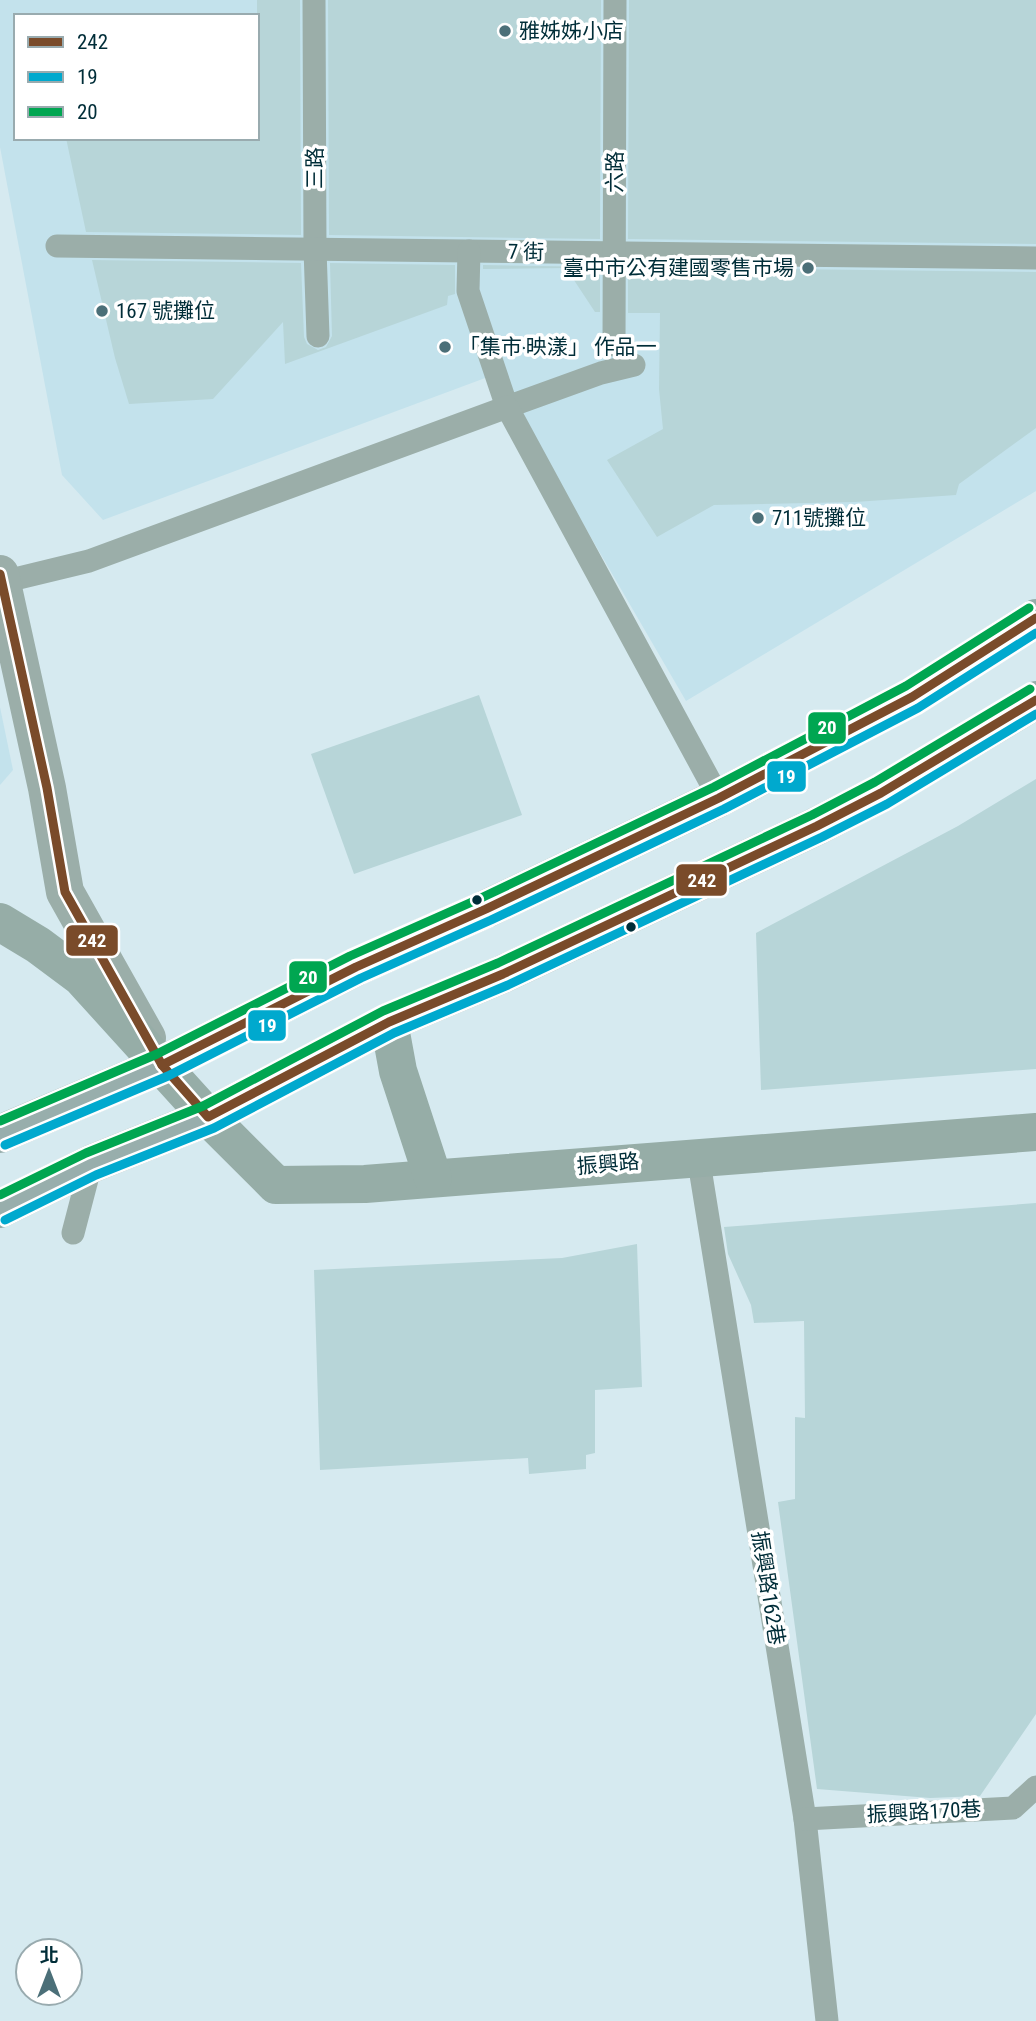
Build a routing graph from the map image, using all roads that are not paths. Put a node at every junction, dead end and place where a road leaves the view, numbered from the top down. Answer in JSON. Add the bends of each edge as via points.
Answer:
{"nodes":[{"id":1,"x":314,"y":0,"type":"edge"},
{"id":2,"x":615,"y":0,"type":"edge"},
{"id":3,"x":57,"y":246,"type":"dead end"},
{"id":4,"x":315,"y":249,"type":"junction"},
{"id":5,"x":469,"y":251,"type":"junction"},
{"id":6,"x":615,"y":253,"type":"junction"},
{"id":7,"x":1036,"y":258,"type":"edge"},
{"id":8,"x":318,"y":336,"type":"dead end"},
{"id":9,"x":614,"y":345,"type":"dead end"},
{"id":10,"x":634,"y":365,"type":"dead end"},
{"id":11,"x":507,"y":407,"type":"junction"},
{"id":12,"x":1,"y":578,"type":"edge"},
{"id":13,"x":1036,"y":618,"type":"edge"},
{"id":14,"x":1036,"y":700,"type":"edge"},
{"id":15,"x":719,"y":798,"type":"junction"},
{"id":16,"x":0,"y":922,"type":"edge"},
{"id":17,"x":389,"y":1022,"type":"junction"},
{"id":18,"x":162,"y":1065,"type":"junction"},
{"id":19,"x":208,"y":1117,"type":"junction"},
{"id":20,"x":1036,"y":1132,"type":"edge"},
{"id":21,"x":0,"y":1134,"type":"edge"},
{"id":22,"x":698,"y":1156,"type":"junction"},
{"id":23,"x":91,"y":1164,"type":"junction"},
{"id":24,"x":433,"y":1178,"type":"junction"},
{"id":25,"x":0,"y":1209,"type":"edge"},
{"id":26,"x":73,"y":1233,"type":"dead end"},
{"id":27,"x":1036,"y":1787,"type":"edge"},
{"id":28,"x":805,"y":1819,"type":"junction"},
{"id":29,"x":827,"y":2021,"type":"edge"}],
"edges":[{"from":1,"to":4,"type":"lane","name":"三路"},
{"from":2,"to":6,"type":"lane","name":"六路"},
{"from":3,"to":4,"type":"lane","name":"7 街"},
{"from":4,"to":5,"type":"lane","name":"7 街"},
{"from":4,"to":8,"type":"lane","name":"三路"},
{"from":5,"to":6,"type":"lane","name":"7 街"},
{"from":5,"to":11,"type":"lane","via":[[468,291]]},
{"from":6,"to":7,"type":"lane","name":"7 街"},
{"from":6,"to":9,"type":"lane","name":"六路"},
{"from":10,"to":11,"type":"lane"},
{"from":11,"to":12,"type":"lane","via":[[89,561]]},
{"from":11,"to":15,"type":"lane"},
{"from":12,"to":18,"type":"street","via":[[65,892]]},
{"from":13,"to":15,"type":"main road","via":[[912,697]]},
{"from":14,"to":17,"type":"main road","via":[[817,826],[503,974]]},
{"from":15,"to":18,"type":"main road","via":[[356,967]]},
{"from":16,"to":18,"type":"main road","name":"振興路","via":[[81,977]]},
{"from":17,"to":19,"type":"main road"},
{"from":17,"to":24,"type":"main road","via":[[398,1071]]},
{"from":18,"to":19,"type":"main road","name":"振興路"},
{"from":18,"to":21,"type":"main road"},
{"from":19,"to":23,"type":"main road"},
{"from":19,"to":24,"type":"main road","name":"振興路","via":[[276,1185]]},
{"from":20,"to":22,"type":"main road","name":"振興路"},
{"from":22,"to":24,"type":"main road","name":"振興路"},
{"from":22,"to":28,"type":"lane","name":"振興路162巷"},
{"from":23,"to":25,"type":"main road"},
{"from":23,"to":26,"type":"lane"},
{"from":27,"to":28,"type":"lane","name":"振興路170巷","via":[[1013,1808]]},
{"from":28,"to":29,"type":"lane","name":"振興路162巷"}]}
